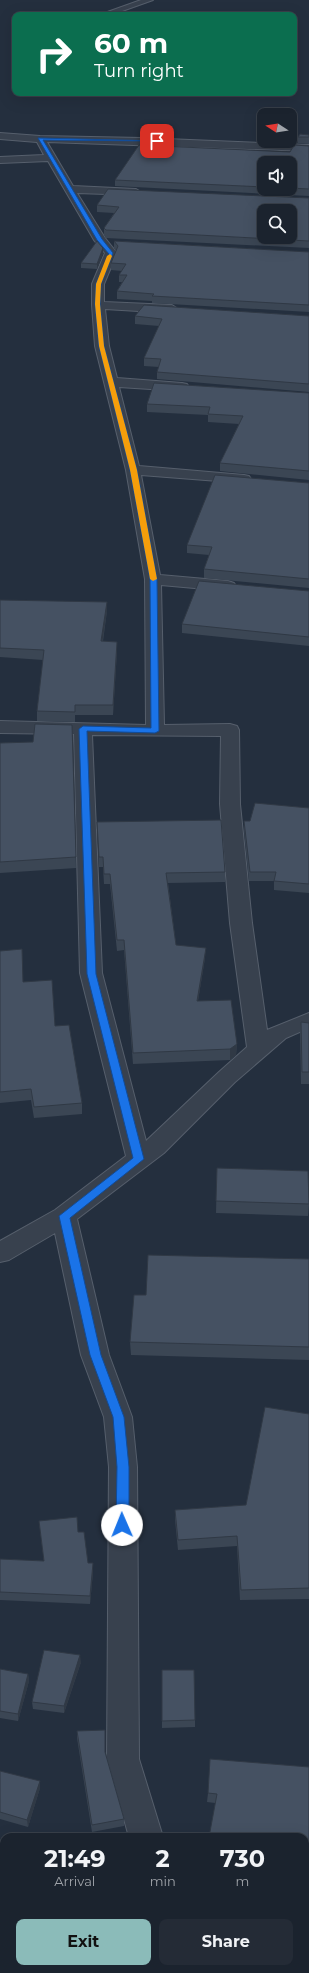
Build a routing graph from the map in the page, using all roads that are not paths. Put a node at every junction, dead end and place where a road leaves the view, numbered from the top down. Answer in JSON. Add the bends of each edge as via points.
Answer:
{"nodes":[{"id":1,"x":149,"y":0,"type":"edge"},
{"id":2,"x":112,"y":12,"type":"edge"},
{"id":3,"x":0,"y":136,"type":"edge"},
{"id":4,"x":40,"y":139,"type":"junction"},
{"id":5,"x":309,"y":148,"type":"edge"},
{"id":6,"x":52,"y":158,"type":"junction"},
{"id":7,"x":0,"y":160,"type":"edge"},
{"id":8,"x":69,"y":189,"type":"junction"},
{"id":9,"x":149,"y":193,"type":"edge"},
{"id":10,"x":103,"y":242,"type":"junction"},
{"id":11,"x":119,"y":242,"type":"edge"},
{"id":12,"x":98,"y":304,"type":"junction"},
{"id":13,"x":184,"y":310,"type":"edge"},
{"id":14,"x":111,"y":382,"type":"junction"},
{"id":15,"x":198,"y":388,"type":"edge"},
{"id":16,"x":134,"y":470,"type":"junction"},
{"id":17,"x":256,"y":480,"type":"edge"},
{"id":18,"x":154,"y":579,"type":"junction"},
{"id":19,"x":247,"y":588,"type":"edge"},
{"id":20,"x":0,"y":727,"type":"edge"},
{"id":21,"x":83,"y":729,"type":"junction"},
{"id":22,"x":155,"y":731,"type":"junction"},
{"id":23,"x":309,"y":1020,"type":"edge"},
{"id":24,"x":259,"y":1050,"type":"junction"},
{"id":25,"x":139,"y":1159,"type":"junction"},
{"id":26,"x":64,"y":1216,"type":"junction"},
{"id":27,"x":0,"y":1253,"type":"edge"},
{"id":28,"x":145,"y":1833,"type":"edge"}],
"edges":[{"from":1,"to":2,"type":"street"},
{"from":3,"to":4,"type":"street"},
{"from":4,"to":5,"type":"street"},
{"from":4,"to":6,"type":"street"},
{"from":6,"to":7,"type":"street"},
{"from":6,"to":8,"type":"street"},
{"from":8,"to":9,"type":"street"},
{"from":8,"to":10,"type":"street"},
{"from":10,"to":11,"type":"street"},
{"from":10,"to":12,"type":"street","via":[[111,253],[98,284]]},
{"from":12,"to":13,"type":"street"},
{"from":12,"to":14,"type":"street","via":[[102,346]]},
{"from":14,"to":15,"type":"street"},
{"from":14,"to":16,"type":"street"},
{"from":16,"to":17,"type":"street"},
{"from":16,"to":18,"type":"street"},
{"from":18,"to":19,"type":"street"},
{"from":18,"to":22,"type":"street"},
{"from":20,"to":21,"type":"street"},
{"from":21,"to":22,"type":"street"},
{"from":21,"to":25,"type":"street","via":[[91,974]]},
{"from":22,"to":24,"type":"street","via":[[230,730],[230,804],[241,923]]},
{"from":23,"to":24,"type":"street","via":[[278,1033]]},
{"from":24,"to":25,"type":"street"},
{"from":25,"to":26,"type":"street"},
{"from":26,"to":27,"type":"street"},
{"from":26,"to":28,"type":"street","via":[[95,1355],[118,1417],[123,1467],[123,1759]]}]}
